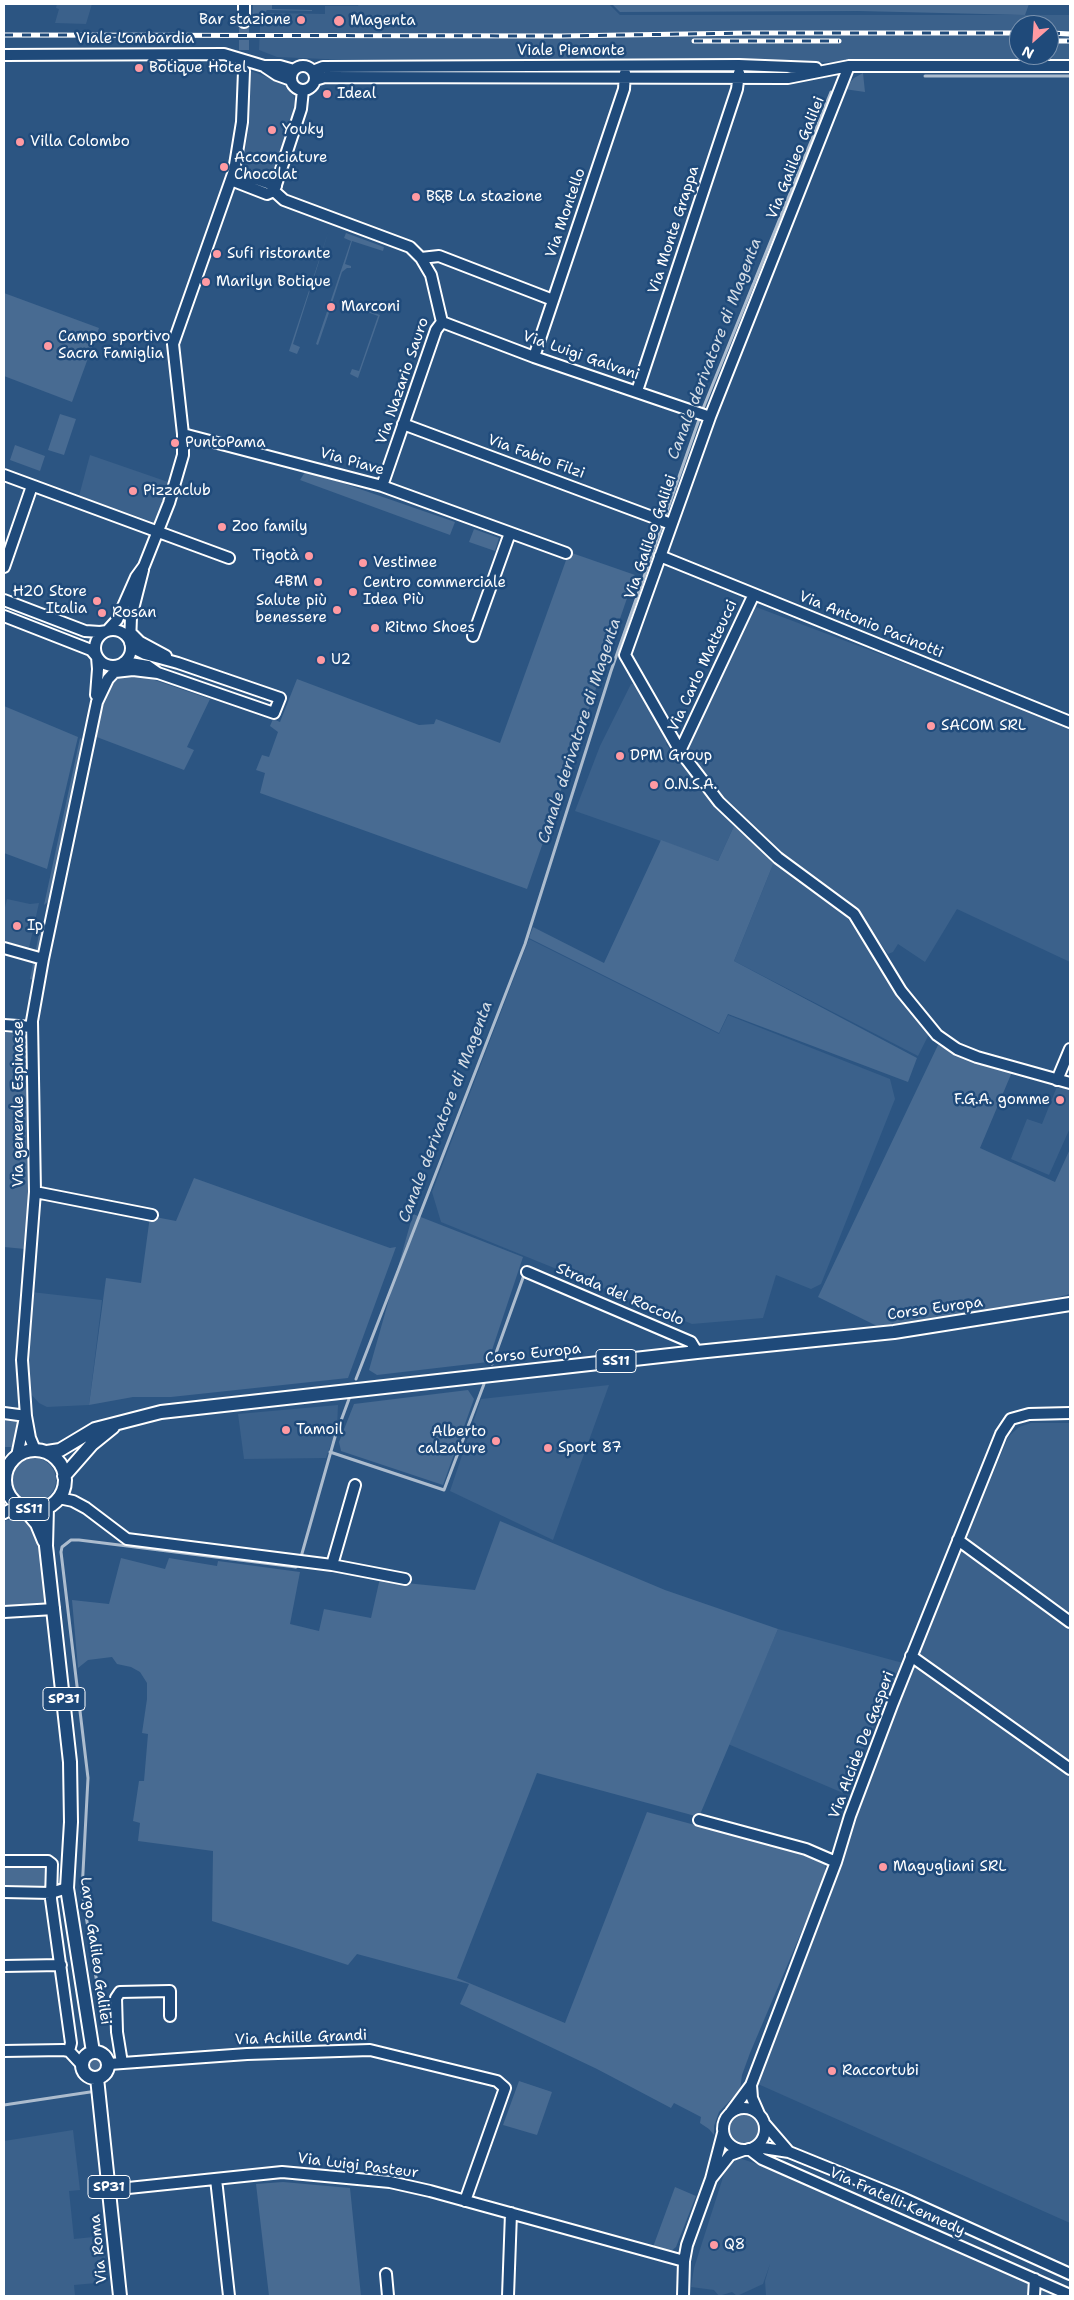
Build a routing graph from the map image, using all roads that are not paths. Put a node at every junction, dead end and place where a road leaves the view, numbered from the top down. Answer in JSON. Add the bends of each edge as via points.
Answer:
{"nodes":[{"id":1,"x":244,"y":4,"type":"edge"},
{"id":2,"x":244,"y":22,"type":"tunnel mouth"},
{"id":3,"x":4,"y":55,"type":"edge"},
{"id":4,"x":625,"y":66,"type":"junction"},
{"id":5,"x":739,"y":66,"type":"junction"},
{"id":6,"x":849,"y":66,"type":"junction"},
{"id":7,"x":1070,"y":66,"type":"edge"},
{"id":8,"x":830,"y":69,"type":"junction"},
{"id":9,"x":244,"y":71,"type":"dead end"},
{"id":10,"x":292,"y":75,"type":"junction"},
{"id":11,"x":314,"y":76,"type":"junction"},
{"id":12,"x":625,"y":78,"type":"junction"},
{"id":13,"x":739,"y":78,"type":"junction"},
{"id":14,"x":303,"y":90,"type":"junction"},
{"id":15,"x":232,"y":175,"type":"junction"},
{"id":16,"x":275,"y":189,"type":"junction"},
{"id":17,"x":422,"y":258,"type":"junction"},
{"id":18,"x":553,"y":300,"type":"junction"},
{"id":19,"x":442,"y":322,"type":"junction"},
{"id":20,"x":534,"y":357,"type":"junction"},
{"id":21,"x":637,"y":391,"type":"junction"},
{"id":22,"x":704,"y":415,"type":"junction"},
{"id":23,"x":403,"y":424,"type":"junction"},
{"id":24,"x":183,"y":434,"type":"junction"},
{"id":25,"x":4,"y":476,"type":"edge"},
{"id":26,"x":32,"y":486,"type":"junction"},
{"id":27,"x":382,"y":486,"type":"junction"},
{"id":28,"x":666,"y":521,"type":"junction"},
{"id":29,"x":158,"y":531,"type":"junction"},
{"id":30,"x":510,"y":533,"type":"junction"},
{"id":31,"x":566,"y":553,"type":"dead end"},
{"id":32,"x":660,"y":556,"type":"junction"},
{"id":33,"x":229,"y":558,"type":"dead end"},
{"id":34,"x":144,"y":566,"type":"junction"},
{"id":35,"x":4,"y":567,"type":"edge"},
{"id":36,"x":754,"y":594,"type":"junction"},
{"id":37,"x":4,"y":600,"type":"edge"},
{"id":38,"x":38,"y":613,"type":"junction"},
{"id":39,"x":4,"y":616,"type":"edge"},
{"id":40,"x":32,"y":627,"type":"junction"},
{"id":41,"x":107,"y":631,"type":"junction"},
{"id":42,"x":130,"y":632,"type":"junction"},
{"id":43,"x":473,"y":636,"type":"dead end"},
{"id":44,"x":130,"y":643,"type":"junction"},
{"id":45,"x":97,"y":657,"type":"junction"},
{"id":46,"x":124,"y":662,"type":"junction"},
{"id":47,"x":178,"y":663,"type":"junction"},
{"id":48,"x":115,"y":672,"type":"junction"},
{"id":49,"x":158,"y":674,"type":"junction"},
{"id":50,"x":226,"y":680,"type":"junction"},
{"id":51,"x":221,"y":695,"type":"junction"},
{"id":52,"x":96,"y":708,"type":"junction"},
{"id":53,"x":1070,"y":722,"type":"edge"},
{"id":54,"x":680,"y":751,"type":"junction"},
{"id":55,"x":4,"y":948,"type":"edge"},
{"id":56,"x":43,"y":960,"type":"junction"},
{"id":57,"x":4,"y":1025,"type":"edge"},
{"id":58,"x":32,"y":1027,"type":"junction"},
{"id":59,"x":1070,"y":1049,"type":"edge"},
{"id":60,"x":1057,"y":1080,"type":"junction"},
{"id":61,"x":1070,"y":1083,"type":"edge"},
{"id":62,"x":35,"y":1192,"type":"junction"},
{"id":63,"x":152,"y":1215,"type":"dead end"},
{"id":64,"x":527,"y":1272,"type":"dead end"},
{"id":65,"x":1070,"y":1304,"type":"edge"},
{"id":66,"x":697,"y":1352,"type":"junction"},
{"id":67,"x":4,"y":1413,"type":"edge"},
{"id":68,"x":1070,"y":1414,"type":"edge"},
{"id":69,"x":26,"y":1416,"type":"junction"},
{"id":70,"x":119,"y":1422,"type":"junction"},
{"id":71,"x":41,"y":1451,"type":"junction"},
{"id":72,"x":11,"y":1456,"type":"edge"},
{"id":73,"x":64,"y":1476,"type":"junction"},
{"id":74,"x":4,"y":1480,"type":"edge"},
{"id":75,"x":355,"y":1485,"type":"dead end"},
{"id":76,"x":58,"y":1498,"type":"junction"},
{"id":77,"x":21,"y":1506,"type":"junction"},
{"id":78,"x":47,"y":1507,"type":"junction"},
{"id":79,"x":4,"y":1513,"type":"edge"},
{"id":80,"x":958,"y":1540,"type":"junction"},
{"id":81,"x":46,"y":1546,"type":"junction"},
{"id":82,"x":332,"y":1565,"type":"junction"},
{"id":83,"x":405,"y":1580,"type":"dead end"},
{"id":84,"x":54,"y":1609,"type":"junction"},
{"id":85,"x":4,"y":1612,"type":"edge"},
{"id":86,"x":1070,"y":1622,"type":"edge"},
{"id":87,"x":911,"y":1656,"type":"junction"},
{"id":88,"x":1070,"y":1769,"type":"edge"},
{"id":89,"x":699,"y":1820,"type":"dead end"},
{"id":90,"x":4,"y":1861,"type":"edge"},
{"id":91,"x":836,"y":1862,"type":"junction"},
{"id":92,"x":67,"y":1888,"type":"junction"},
{"id":93,"x":4,"y":1892,"type":"edge"},
{"id":94,"x":51,"y":1893,"type":"junction"},
{"id":95,"x":61,"y":1965,"type":"junction"},
{"id":96,"x":4,"y":1966,"type":"edge"},
{"id":97,"x":170,"y":2016,"type":"dead end"},
{"id":98,"x":4,"y":2051,"type":"edge"},
{"id":99,"x":69,"y":2051,"type":"junction"},
{"id":100,"x":92,"y":2052,"type":"junction"},
{"id":101,"x":115,"y":2063,"type":"junction"},
{"id":102,"x":82,"y":2065,"type":"junction"},
{"id":103,"x":97,"y":2078,"type":"junction"},
{"id":104,"x":751,"y":2085,"type":"junction"},
{"id":105,"x":731,"y":2112,"type":"junction"},
{"id":106,"x":762,"y":2120,"type":"junction"},
{"id":107,"x":723,"y":2133,"type":"junction"},
{"id":108,"x":747,"y":2149,"type":"junction"},
{"id":109,"x":789,"y":2152,"type":"junction"},
{"id":110,"x":216,"y":2179,"type":"junction"},
{"id":111,"x":711,"y":2179,"type":"junction"},
{"id":112,"x":109,"y":2190,"type":"junction"},
{"id":113,"x":465,"y":2201,"type":"junction"},
{"id":114,"x":511,"y":2213,"type":"junction"},
{"id":115,"x":684,"y":2261,"type":"junction"},
{"id":116,"x":386,"y":2274,"type":"dead end"},
{"id":117,"x":1070,"y":2274,"type":"edge"},
{"id":118,"x":1035,"y":2280,"type":"junction"},
{"id":119,"x":1070,"y":2295,"type":"edge"},
{"id":120,"x":120,"y":2296,"type":"edge"},
{"id":121,"x":229,"y":2296,"type":"edge"},
{"id":122,"x":388,"y":2296,"type":"edge"},
{"id":123,"x":508,"y":2296,"type":"edge"},
{"id":124,"x":683,"y":2296,"type":"edge"},
{"id":125,"x":1034,"y":2296,"type":"edge"}],
"edges":[{"from":1,"to":2,"type":"street"},
{"from":3,"to":10,"type":"street","name":"Viale Lombardia","via":[[224,54],[264,66],[280,66]]},
{"from":4,"to":5,"type":"street","name":"Viale Piemonte"},
{"from":4,"to":11,"type":"street","name":"Viale Piemonte","via":[[323,67]]},
{"from":4,"to":12,"type":"street","name":"Via Montello"},
{"from":5,"to":8,"type":"street","name":"Viale Piemonte"},
{"from":5,"to":13,"type":"street","name":"Via Monte Grappa"},
{"from":6,"to":7,"type":"street","name":"Viale Piemonte"},
{"from":6,"to":8,"type":"street","name":"Viale Piemonte"},
{"from":6,"to":22,"type":"street","name":"Via Galileo Galilei"},
{"from":8,"to":13,"type":"street","name":"Viale Piemonte","via":[[788,78]]},
{"from":9,"to":15,"type":"street","name":"Via generale Espinasse","via":[[242,122]]},
{"from":10,"to":11,"type":"street","via":[[304,66]]},
{"from":10,"to":14,"type":"street","via":[[294,86]]},
{"from":11,"to":12,"type":"street","name":"Viale Piemonte"},
{"from":11,"to":14,"type":"street","via":[[311,87]]},
{"from":12,"to":13,"type":"street","name":"Viale Piemonte"},
{"from":12,"to":18,"type":"street","name":"Via Montello"},
{"from":13,"to":21,"type":"street","name":"Via Monte Grappa"},
{"from":14,"to":16,"type":"street","via":[[301,109]]},
{"from":15,"to":16,"type":"street"},
{"from":15,"to":24,"type":"street","name":"Via generale Espinasse","via":[[173,344]]},
{"from":16,"to":17,"type":"street","via":[[284,200],[410,248]]},
{"from":17,"to":18,"type":"street","via":[[439,256]]},
{"from":17,"to":19,"type":"street","name":"Via Nazario Sauro","via":[[431,275]]},
{"from":18,"to":20,"type":"street","name":"Via Montello"},
{"from":19,"to":20,"type":"street","name":"Via Luigi Galvani"},
{"from":19,"to":23,"type":"street","name":"Via Nazario Sauro","via":[[436,330]]},
{"from":20,"to":21,"type":"street","name":"Via Luigi Galvani"},
{"from":21,"to":22,"type":"street","name":"Via Luigi Galvani"},
{"from":22,"to":28,"type":"street","name":"Via Galileo Galilei"},
{"from":23,"to":27,"type":"street","name":"Via Nazario Sauro"},
{"from":23,"to":28,"type":"street","name":"Via Fabio Filzi"},
{"from":24,"to":27,"type":"street","name":"Via Piave"},
{"from":24,"to":29,"type":"street","name":"Via generale Espinasse","via":[[178,480]]},
{"from":25,"to":26,"type":"street"},
{"from":26,"to":29,"type":"street"},
{"from":26,"to":35,"type":"street"},
{"from":27,"to":30,"type":"street","name":"Via Piave"},
{"from":28,"to":32,"type":"street","name":"Via Galileo Galilei"},
{"from":29,"to":33,"type":"street"},
{"from":29,"to":34,"type":"street","name":"Via generale Espinasse"},
{"from":30,"to":31,"type":"street","name":"Via Piave"},
{"from":30,"to":43,"type":"street"},
{"from":32,"to":36,"type":"street","name":"Via Antonio Pacinotti"},
{"from":32,"to":54,"type":"street","name":"Via Galileo Galilei","via":[[625,655]]},
{"from":34,"to":41,"type":"street","name":"Via generale Espinasse","via":[[121,612]]},
{"from":34,"to":42,"type":"street","name":"Via generale Espinasse"},
{"from":36,"to":53,"type":"street","name":"Via Antonio Pacinotti"},
{"from":36,"to":54,"type":"street","name":"Via Carlo Matteucci"},
{"from":37,"to":38,"type":"street"},
{"from":38,"to":40,"type":"street"},
{"from":38,"to":41,"type":"street","via":[[85,631]]},
{"from":39,"to":40,"type":"street"},
{"from":40,"to":45,"type":"street","via":[[91,650]]},
{"from":41,"to":44,"type":"street","via":[[124,634]]},
{"from":41,"to":45,"type":"street","name":"Via generale Espinasse","via":[[96,641]]},
{"from":42,"to":44,"type":"street","name":"Via generale Espinasse"},
{"from":42,"to":47,"type":"street","via":[[143,644]]},
{"from":44,"to":46,"type":"street","name":"Via generale Espinasse","via":[[130,653]]},
{"from":44,"to":47,"type":"street","via":[[145,654]]},
{"from":45,"to":46,"type":"street","via":[[112,666]]},
{"from":45,"to":52,"type":"street","name":"Via generale Espinasse"},
{"from":46,"to":48,"type":"street","name":"Via generale Espinasse"},
{"from":46,"to":49,"type":"street","via":[[148,666]]},
{"from":47,"to":50,"type":"street"},
{"from":48,"to":49,"type":"street","via":[[133,670]]},
{"from":48,"to":52,"type":"street","name":"Via generale Espinasse","via":[[104,686]]},
{"from":49,"to":51,"type":"street"},
{"from":50,"to":51,"type":"street"},
{"from":50,"to":51,"type":"street","via":[[280,698],[274,713]]},
{"from":52,"to":56,"type":"street","name":"Via generale Espinasse"},
{"from":54,"to":60,"type":"street","via":[[719,802],[747,831],[854,914],[901,991],[937,1035],[957,1049],[977,1057]]},
{"from":55,"to":56,"type":"street"},
{"from":56,"to":58,"type":"street","name":"Via generale Espinasse"},
{"from":57,"to":58,"type":"street"},
{"from":58,"to":62,"type":"street","name":"Via generale Espinasse"},
{"from":59,"to":60,"type":"street"},
{"from":60,"to":61,"type":"street"},
{"from":62,"to":63,"type":"street"},
{"from":62,"to":69,"type":"street","name":"Via generale Espinasse","via":[[22,1360]]},
{"from":64,"to":66,"type":"street","name":"Strada del Roccolo","via":[[691,1342]]},
{"from":65,"to":66,"type":"main road","name":"Corso Europa","number":"SS11","via":[[894,1332]]},
{"from":66,"to":70,"type":"main road","name":"Corso Europa","number":"SS11","via":[[161,1412]]},
{"from":67,"to":69,"type":"street"},
{"from":68,"to":80,"type":"street","name":"Via Alcide De Gasperi","via":[[1028,1414],[1011,1420],[1001,1434]]},
{"from":69,"to":71,"type":"street","name":"Via generale Espinasse","via":[[30,1438]]},
{"from":69,"to":72,"type":"street","name":"Via generale Espinasse"},
{"from":70,"to":71,"type":"main road","name":"Corso Europa","via":[[95,1429],[60,1450]]},
{"from":70,"to":73,"type":"main road","name":"Corso Europa","via":[[92,1444]]},
{"from":71,"to":72,"type":"main road"},
{"from":71,"to":73,"type":"main road","via":[[58,1462]]},
{"from":72,"to":74,"type":"main road","number":"SS11"},
{"from":73,"to":76,"type":"main road","number":"SS11","via":[[64,1487]]},
{"from":74,"to":77,"type":"main road","number":"SS11","via":[[7,1491]]},
{"from":75,"to":82,"type":"street"},
{"from":76,"to":78,"type":"main road","number":"SS11"},
{"from":76,"to":82,"type":"street","via":[[86,1508],[127,1539]]},
{"from":77,"to":78,"type":"main road","number":"SS11","via":[[31,1509]]},
{"from":77,"to":79,"type":"street"},
{"from":77,"to":81,"type":"main road","number":"SP31","via":[[37,1524]]},
{"from":78,"to":81,"type":"main road","number":"SP31"},
{"from":80,"to":86,"type":"street"},
{"from":80,"to":87,"type":"street","name":"Via Alcide De Gasperi"},
{"from":81,"to":84,"type":"main road","number":"SP31"},
{"from":82,"to":83,"type":"street"},
{"from":84,"to":85,"type":"street"},
{"from":84,"to":92,"type":"main road","name":"Largo Galileo Galilei","number":"SP31","via":[[70,1762]]},
{"from":87,"to":88,"type":"street"},
{"from":87,"to":91,"type":"street","name":"Via Alcide De Gasperi","via":[[850,1816]]},
{"from":89,"to":91,"type":"street","via":[[806,1849]]},
{"from":90,"to":94,"type":"street","via":[[48,1861],[52,1864]]},
{"from":91,"to":104,"type":"street","name":"Via Alcide De Gasperi"},
{"from":92,"to":94,"type":"street"},
{"from":92,"to":100,"type":"main road","name":"Largo Galileo Galilei","number":"SP31"},
{"from":93,"to":94,"type":"street"},
{"from":94,"to":95,"type":"street"},
{"from":95,"to":96,"type":"street"},
{"from":95,"to":99,"type":"street","via":[[71,2043]]},
{"from":97,"to":101,"type":"street","via":[[170,1991],[120,1992],[116,1998]]},
{"from":98,"to":99,"type":"street"},
{"from":99,"to":102,"type":"street"},
{"from":100,"to":101,"type":"main road","via":[[102,2053]]},
{"from":100,"to":102,"type":"main road","via":[[85,2056]]},
{"from":101,"to":103,"type":"main road"},
{"from":101,"to":113,"type":"street","name":"Via Achille Grandi","via":[[370,2050],[497,2081],[505,2088]]},
{"from":102,"to":103,"type":"main road","via":[[85,2073]]},
{"from":103,"to":112,"type":"main road","name":"Via Roma","number":"SP31"},
{"from":104,"to":105,"type":"street","name":"Via Alcide De Gasperi"},
{"from":104,"to":106,"type":"street","via":[[752,2098]]},
{"from":105,"to":106,"type":"street","via":[[750,2109]]},
{"from":105,"to":107,"type":"street","via":[[724,2122]]},
{"from":106,"to":108,"type":"street","via":[[763,2137]]},
{"from":106,"to":109,"type":"street","name":"Via Fratelli Kennedy"},
{"from":107,"to":108,"type":"street","via":[[729,2144]]},
{"from":107,"to":111,"type":"street"},
{"from":108,"to":109,"type":"street","name":"Via Fratelli Kennedy"},
{"from":108,"to":111,"type":"street","via":[[730,2155]]},
{"from":108,"to":118,"type":"street","name":"Via Fratelli Kennedy"},
{"from":109,"to":117,"type":"street","name":"Via Fratelli Kennedy","via":[[900,2197]]},
{"from":110,"to":112,"type":"street","name":"Via Luigi Pasteur"},
{"from":110,"to":113,"type":"street","name":"Via Luigi Pasteur","via":[[282,2172],[390,2182]]},
{"from":110,"to":121,"type":"street"},
{"from":111,"to":115,"type":"street"},
{"from":112,"to":120,"type":"main road","name":"Via Roma","number":"SP31"},
{"from":113,"to":114,"type":"street","name":"Via Luigi Pasteur"},
{"from":114,"to":115,"type":"street","name":"Via Luigi Pasteur"},
{"from":114,"to":123,"type":"street"},
{"from":115,"to":124,"type":"street"},
{"from":116,"to":122,"type":"street"},
{"from":118,"to":119,"type":"street","name":"Via Fratelli Kennedy"},
{"from":118,"to":125,"type":"street"}]}
